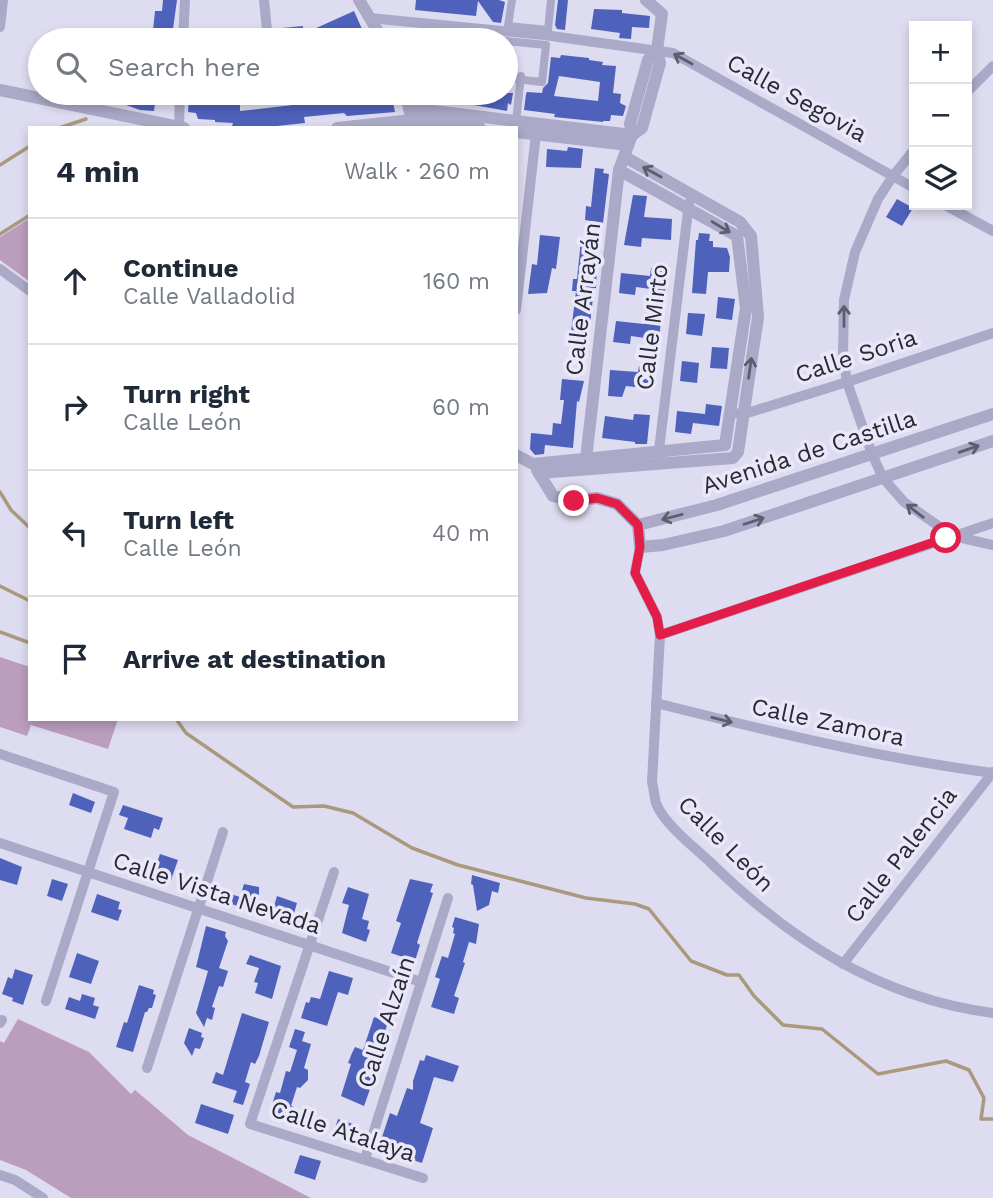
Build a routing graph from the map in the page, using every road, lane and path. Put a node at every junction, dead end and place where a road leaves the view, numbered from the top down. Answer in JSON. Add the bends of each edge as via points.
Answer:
{"nodes":[{"id":1,"x":4,"y":0,"type":"edge"},
{"id":2,"x":185,"y":0,"type":"edge"},
{"id":3,"x":264,"y":0,"type":"edge"},
{"id":4,"x":359,"y":0,"type":"edge"},
{"id":5,"x":512,"y":0,"type":"edge"},
{"id":6,"x":551,"y":0,"type":"edge"},
{"id":7,"x":646,"y":0,"type":"edge"},
{"id":8,"x":370,"y":18,"type":"junction"},
{"id":9,"x":0,"y":27,"type":"edge"},
{"id":10,"x":184,"y":28,"type":"edge"},
{"id":11,"x":267,"y":28,"type":"edge"},
{"id":12,"x":374,"y":28,"type":"edge"},
{"id":13,"x":472,"y":28,"type":"edge"},
{"id":14,"x":518,"y":32,"type":"edge"},
{"id":15,"x":518,"y":42,"type":"edge"},
{"id":16,"x":657,"y":50,"type":"junction"},
{"id":17,"x":993,"y":66,"type":"edge"},
{"id":18,"x":521,"y":78,"type":"joint"},
{"id":19,"x":972,"y":87,"type":"edge"},
{"id":20,"x":0,"y":90,"type":"edge"},
{"id":21,"x":28,"y":96,"type":"edge"},
{"id":22,"x":73,"y":105,"type":"edge"},
{"id":23,"x":180,"y":105,"type":"edge"},
{"id":24,"x":412,"y":119,"type":"edge"},
{"id":25,"x":176,"y":126,"type":"edge"},
{"id":26,"x":181,"y":126,"type":"edge"},
{"id":27,"x":354,"y":126,"type":"edge"},
{"id":28,"x":465,"y":126,"type":"edge"},
{"id":29,"x":503,"y":126,"type":"edge"},
{"id":30,"x":516,"y":126,"type":"edge"},
{"id":31,"x":518,"y":127,"type":"edge"},
{"id":32,"x":518,"y":128,"type":"edge"},
{"id":33,"x":536,"y":134,"type":"junction"},
{"id":34,"x":628,"y":146,"type":"junction"},
{"id":35,"x":909,"y":156,"type":"edge"},
{"id":36,"x":619,"y":170,"type":"junction"},
{"id":37,"x":893,"y":176,"type":"junction"},
{"id":38,"x":909,"y":185,"type":"edge"},
{"id":39,"x":690,"y":201,"type":"junction"},
{"id":40,"x":955,"y":210,"type":"edge"},
{"id":41,"x":993,"y":231,"type":"edge"},
{"id":42,"x":0,"y":269,"type":"edge"},
{"id":43,"x":28,"y":290,"type":"edge"},
{"id":44,"x":518,"y":292,"type":"edge"},
{"id":45,"x":993,"y":333,"type":"edge"},
{"id":46,"x":847,"y":382,"type":"junction"},
{"id":47,"x":738,"y":413,"type":"junction"},
{"id":48,"x":993,"y":414,"type":"edge"},
{"id":49,"x":993,"y":442,"type":"edge"},
{"id":50,"x":872,"y":454,"type":"junction"},
{"id":51,"x":518,"y":456,"type":"edge"},
{"id":52,"x":658,"y":458,"type":"junction"},
{"id":53,"x":585,"y":464,"type":"junction"},
{"id":54,"x":536,"y":468,"type":"junction"},
{"id":55,"x":883,"y":478,"type":"junction"},
{"id":56,"x":993,"y":523,"type":"edge"},
{"id":57,"x":638,"y":525,"type":"junction"},
{"id":58,"x":953,"y":536,"type":"junction"},
{"id":59,"x":993,"y":545,"type":"edge"},
{"id":60,"x":640,"y":547,"type":"junction"},
{"id":61,"x":660,"y":635,"type":"junction"},
{"id":62,"x":656,"y":703,"type":"junction"},
{"id":63,"x":2,"y":755,"type":"edge"},
{"id":64,"x":0,"y":769,"type":"edge"},
{"id":65,"x":993,"y":773,"type":"edge"},
{"id":66,"x":223,"y":832,"type":"dead end"},
{"id":67,"x":0,"y":843,"type":"edge"},
{"id":68,"x":88,"y":872,"type":"junction"},
{"id":69,"x":334,"y":872,"type":"dead end"},
{"id":70,"x":448,"y":898,"type":"dead end"},
{"id":71,"x":199,"y":909,"type":"junction"},
{"id":72,"x":310,"y":946,"type":"junction"},
{"id":73,"x":843,"y":964,"type":"junction"},
{"id":74,"x":421,"y":982,"type":"junction"},
{"id":75,"x":46,"y":1001,"type":"dead end"},
{"id":76,"x":993,"y":1013,"type":"edge"},
{"id":77,"x":147,"y":1068,"type":"dead end"},
{"id":78,"x":365,"y":1159,"type":"junction"},
{"id":79,"x":0,"y":1175,"type":"edge"},
{"id":80,"x":423,"y":1178,"type":"dead end"},
{"id":81,"x":43,"y":1198,"type":"edge"}],
"edges":[{"from":1,"to":9,"type":"street"},
{"from":2,"to":10,"type":"street"},
{"from":3,"to":11,"type":"street"},
{"from":4,"to":8,"type":"street"},
{"from":5,"to":6,"type":"street","via":[[508,26],[548,30]]},
{"from":7,"to":16,"type":"street","name":"Calle Arrayán","via":[[662,14]]},
{"from":8,"to":12,"type":"street"},
{"from":8,"to":13,"type":"street","name":"Calle Segovia"},
{"from":14,"to":16,"type":"street","name":"Calle Segovia"},
{"from":15,"to":18,"type":"street","via":[[546,45],[542,82]]},
{"from":16,"to":34,"type":"street","name":"Calle Arrayán","via":[[660,63],[642,128]]},
{"from":37,"to":16,"type":"street","name":"Calle Segovia","one_way":true,"via":[[673,53]]},
{"from":17,"to":19,"type":"street"},
{"from":18,"to":30,"type":"street"},
{"from":20,"to":21,"type":"street"},
{"from":22,"to":25,"type":"street"},
{"from":23,"to":26,"type":"street"},
{"from":24,"to":27,"type":"street"},
{"from":24,"to":28,"type":"street"},
{"from":24,"to":29,"type":"street"},
{"from":31,"to":34,"type":"street"},
{"from":32,"to":33,"type":"street"},
{"from":33,"to":34,"type":"street"},
{"from":33,"to":44,"type":"street"},
{"from":34,"to":36,"type":"street","name":"Calle Arrayán"},
{"from":39,"to":34,"type":"street","one_way":true},
{"from":35,"to":37,"type":"street"},
{"from":36,"to":39,"type":"street"},
{"from":36,"to":53,"type":"street","name":"Calle Arrayán"},
{"from":37,"to":38,"type":"street","name":"Calle Segovia"},
{"from":46,"to":37,"type":"street","one_way":true,"via":[[844,300],[855,252]]},
{"from":39,"to":47,"type":"street","via":[[737,236],[746,308]]},
{"from":39,"to":52,"type":"street","name":"Calle Mirto"},
{"from":40,"to":41,"type":"street"},
{"from":42,"to":43,"type":"street"},
{"from":45,"to":46,"type":"street","name":"Calle Soria"},
{"from":46,"to":47,"type":"street","name":"Calle Soria"},
{"from":46,"to":50,"type":"street"},
{"from":47,"to":52,"type":"street","via":[[725,445]]},
{"from":47,"to":52,"type":"street","via":[[738,452],[733,458]]},
{"from":48,"to":50,"type":"street","name":"Avenida de Castilla"},
{"from":55,"to":49,"type":"street","name":"Avenida de Castilla","one_way":true},
{"from":50,"to":55,"type":"street"},
{"from":50,"to":57,"type":"street","name":"Avenida de Castilla","one_way":true,"via":[[717,505]]},
{"from":51,"to":54,"type":"street"},
{"from":52,"to":53,"type":"street"},
{"from":53,"to":54,"type":"street"},
{"from":54,"to":57,"type":"street","via":[[553,496],[617,504]]},
{"from":58,"to":55,"type":"street","one_way":true,"via":[[912,509]]},
{"from":60,"to":55,"type":"street","name":"Avenida de Castilla","one_way":true,"via":[[724,531]]},
{"from":56,"to":58,"type":"street"},
{"from":57,"to":60,"type":"street","name":"Calle León"},
{"from":58,"to":59,"type":"street"},
{"from":58,"to":61,"type":"street"},
{"from":60,"to":61,"type":"street","name":"Calle León","via":[[635,573],[657,617]]},
{"from":61,"to":62,"type":"street","name":"Calle León"},
{"from":62,"to":65,"type":"street","name":"Calle Zamora","one_way":true,"via":[[781,735]]},
{"from":62,"to":73,"type":"street","name":"Calle León","via":[[652,782],[657,805],[673,827],[749,900],[810,946]]},
{"from":63,"to":64,"type":"street"},
{"from":63,"to":68,"type":"street","via":[[114,792]]},
{"from":65,"to":73,"type":"street","name":"Calle Palencia"},
{"from":66,"to":71,"type":"street"},
{"from":67,"to":68,"type":"street","name":"Calle Vista Nevada"},
{"from":68,"to":71,"type":"street","name":"Calle Vista Nevada"},
{"from":68,"to":75,"type":"street"},
{"from":69,"to":72,"type":"street"},
{"from":70,"to":74,"type":"street","name":"Calle Alzaín"},
{"from":71,"to":72,"type":"street","name":"Calle Vista Nevada"},
{"from":71,"to":77,"type":"street"},
{"from":72,"to":74,"type":"street","name":"Calle Vista Nevada"},
{"from":72,"to":78,"type":"street","name":"Calle Atalaya","via":[[250,1124]]},
{"from":73,"to":76,"type":"street","name":"Calle León","via":[[928,999]]},
{"from":74,"to":78,"type":"street","name":"Calle Alzaín"},
{"from":78,"to":80,"type":"street","name":"Calle Atalaya"},
{"from":79,"to":81,"type":"street"}]}
